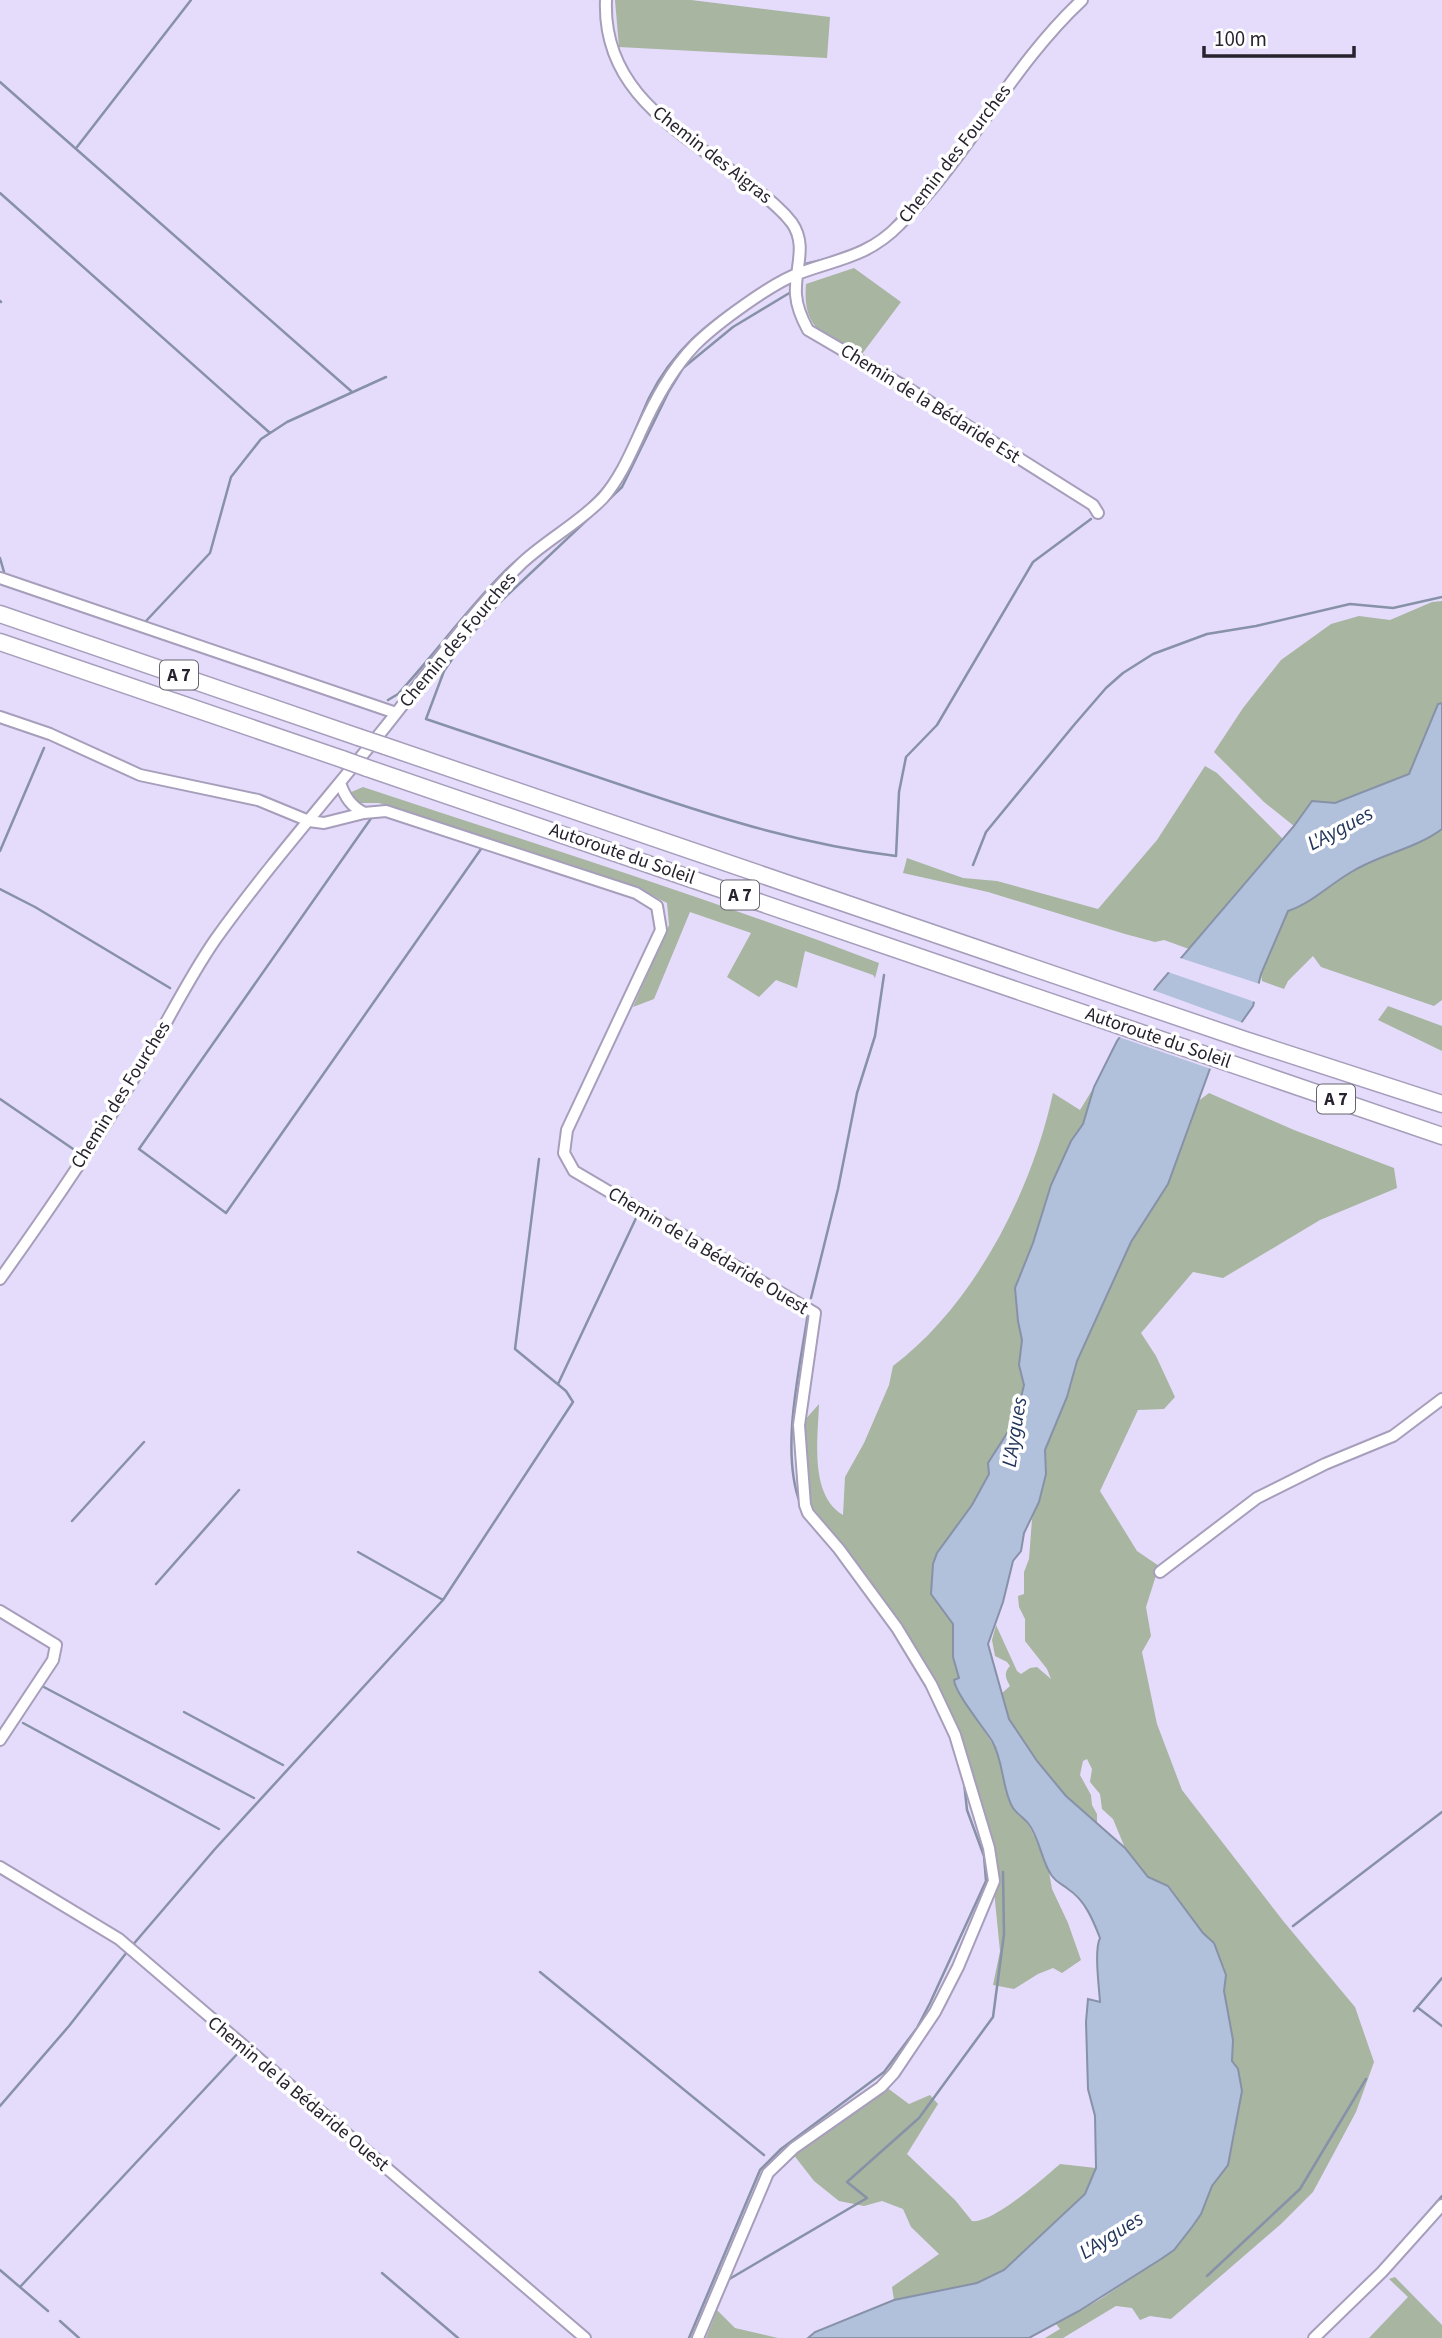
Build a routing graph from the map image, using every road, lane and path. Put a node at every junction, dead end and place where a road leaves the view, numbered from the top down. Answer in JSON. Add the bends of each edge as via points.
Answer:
{"nodes":[{"id":1,"x":606,"y":0,"type":"edge"},
{"id":2,"x":1082,"y":0,"type":"edge"},
{"id":3,"x":799,"y":273,"type":"junction"},
{"id":4,"x":1098,"y":513,"type":"dead end"},
{"id":5,"x":0,"y":578,"type":"edge"},
{"id":6,"x":0,"y":614,"type":"edge"},
{"id":7,"x":0,"y":642,"type":"edge"},
{"id":8,"x":0,"y":717,"type":"edge"},
{"id":9,"x":393,"y":718,"type":"junction"},
{"id":10,"x":340,"y":783,"type":"junction"},
{"id":11,"x":364,"y":813,"type":"junction"},
{"id":12,"x":309,"y":821,"type":"junction"},
{"id":13,"x":1442,"y":1104,"type":"edge"},
{"id":14,"x":1442,"y":1136,"type":"edge"},
{"id":15,"x":0,"y":1279,"type":"edge"},
{"id":16,"x":1442,"y":1399,"type":"edge"},
{"id":17,"x":1160,"y":1572,"type":"dead end"},
{"id":18,"x":0,"y":1611,"type":"edge"},
{"id":19,"x":0,"y":1740,"type":"edge"},
{"id":20,"x":0,"y":1867,"type":"edge"},
{"id":21,"x":1442,"y":2205,"type":"edge"},
{"id":22,"x":585,"y":2338,"type":"edge"},
{"id":23,"x":698,"y":2338,"type":"edge"},
{"id":24,"x":1314,"y":2338,"type":"edge"}],
"edges":[{"from":1,"to":3,"type":"street","name":"Chemin des Aigras","via":[[610,46],[631,86],[668,123],[783,212],[794,225],[800,244]]},
{"from":2,"to":3,"type":"street","name":"Chemin des Fourches","via":[[1049,32],[901,224],[852,258]]},
{"from":3,"to":4,"type":"street","name":"Chemin de la Bédaride Est","via":[[796,294],[808,330],[1093,505]]},
{"from":3,"to":9,"type":"street","name":"Chemin des Fourches","via":[[715,327],[680,361],[605,496],[524,561]]},
{"from":5,"to":9,"type":"street"},
{"from":6,"to":13,"type":"highway","name":"Autoroute du Soleil","number":"A 7","bridge":true},
{"from":7,"to":14,"type":"highway","name":"Autoroute du Soleil","number":"A 7","bridge":true},
{"from":8,"to":12,"type":"street","via":[[140,775],[258,800]]},
{"from":9,"to":10,"type":"street","name":"Chemin des Fourches"},
{"from":10,"to":11,"type":"street","via":[[346,798]]},
{"from":10,"to":12,"type":"street","name":"Chemin des Fourches"},
{"from":11,"to":12,"type":"street","name":"Chemin de la Bédaride Ouest","via":[[324,823]]},
{"from":11,"to":23,"type":"street","name":"Chemin de la Bédaride Ouest","via":[[386,811],[444,829],[636,893],[657,906],[661,930],[567,1130],[564,1153],[574,1171],[815,1313],[799,1425],[807,1513],[897,1628],[931,1684],[955,1735],[989,1849],[994,1881],[935,2012],[881,2087],[794,2148],[768,2173]]},
{"from":12,"to":15,"type":"street","name":"Chemin des Fourches","via":[[200,962],[135,1076]]},
{"from":16,"to":17,"type":"street","via":[[1393,1436],[1257,1497]]},
{"from":18,"to":19,"type":"street","via":[[56,1645],[53,1660]]},
{"from":20,"to":22,"type":"street","name":"Chemin de la Bédaride Ouest","via":[[119,1939]]},
{"from":21,"to":24,"type":"street"}]}
